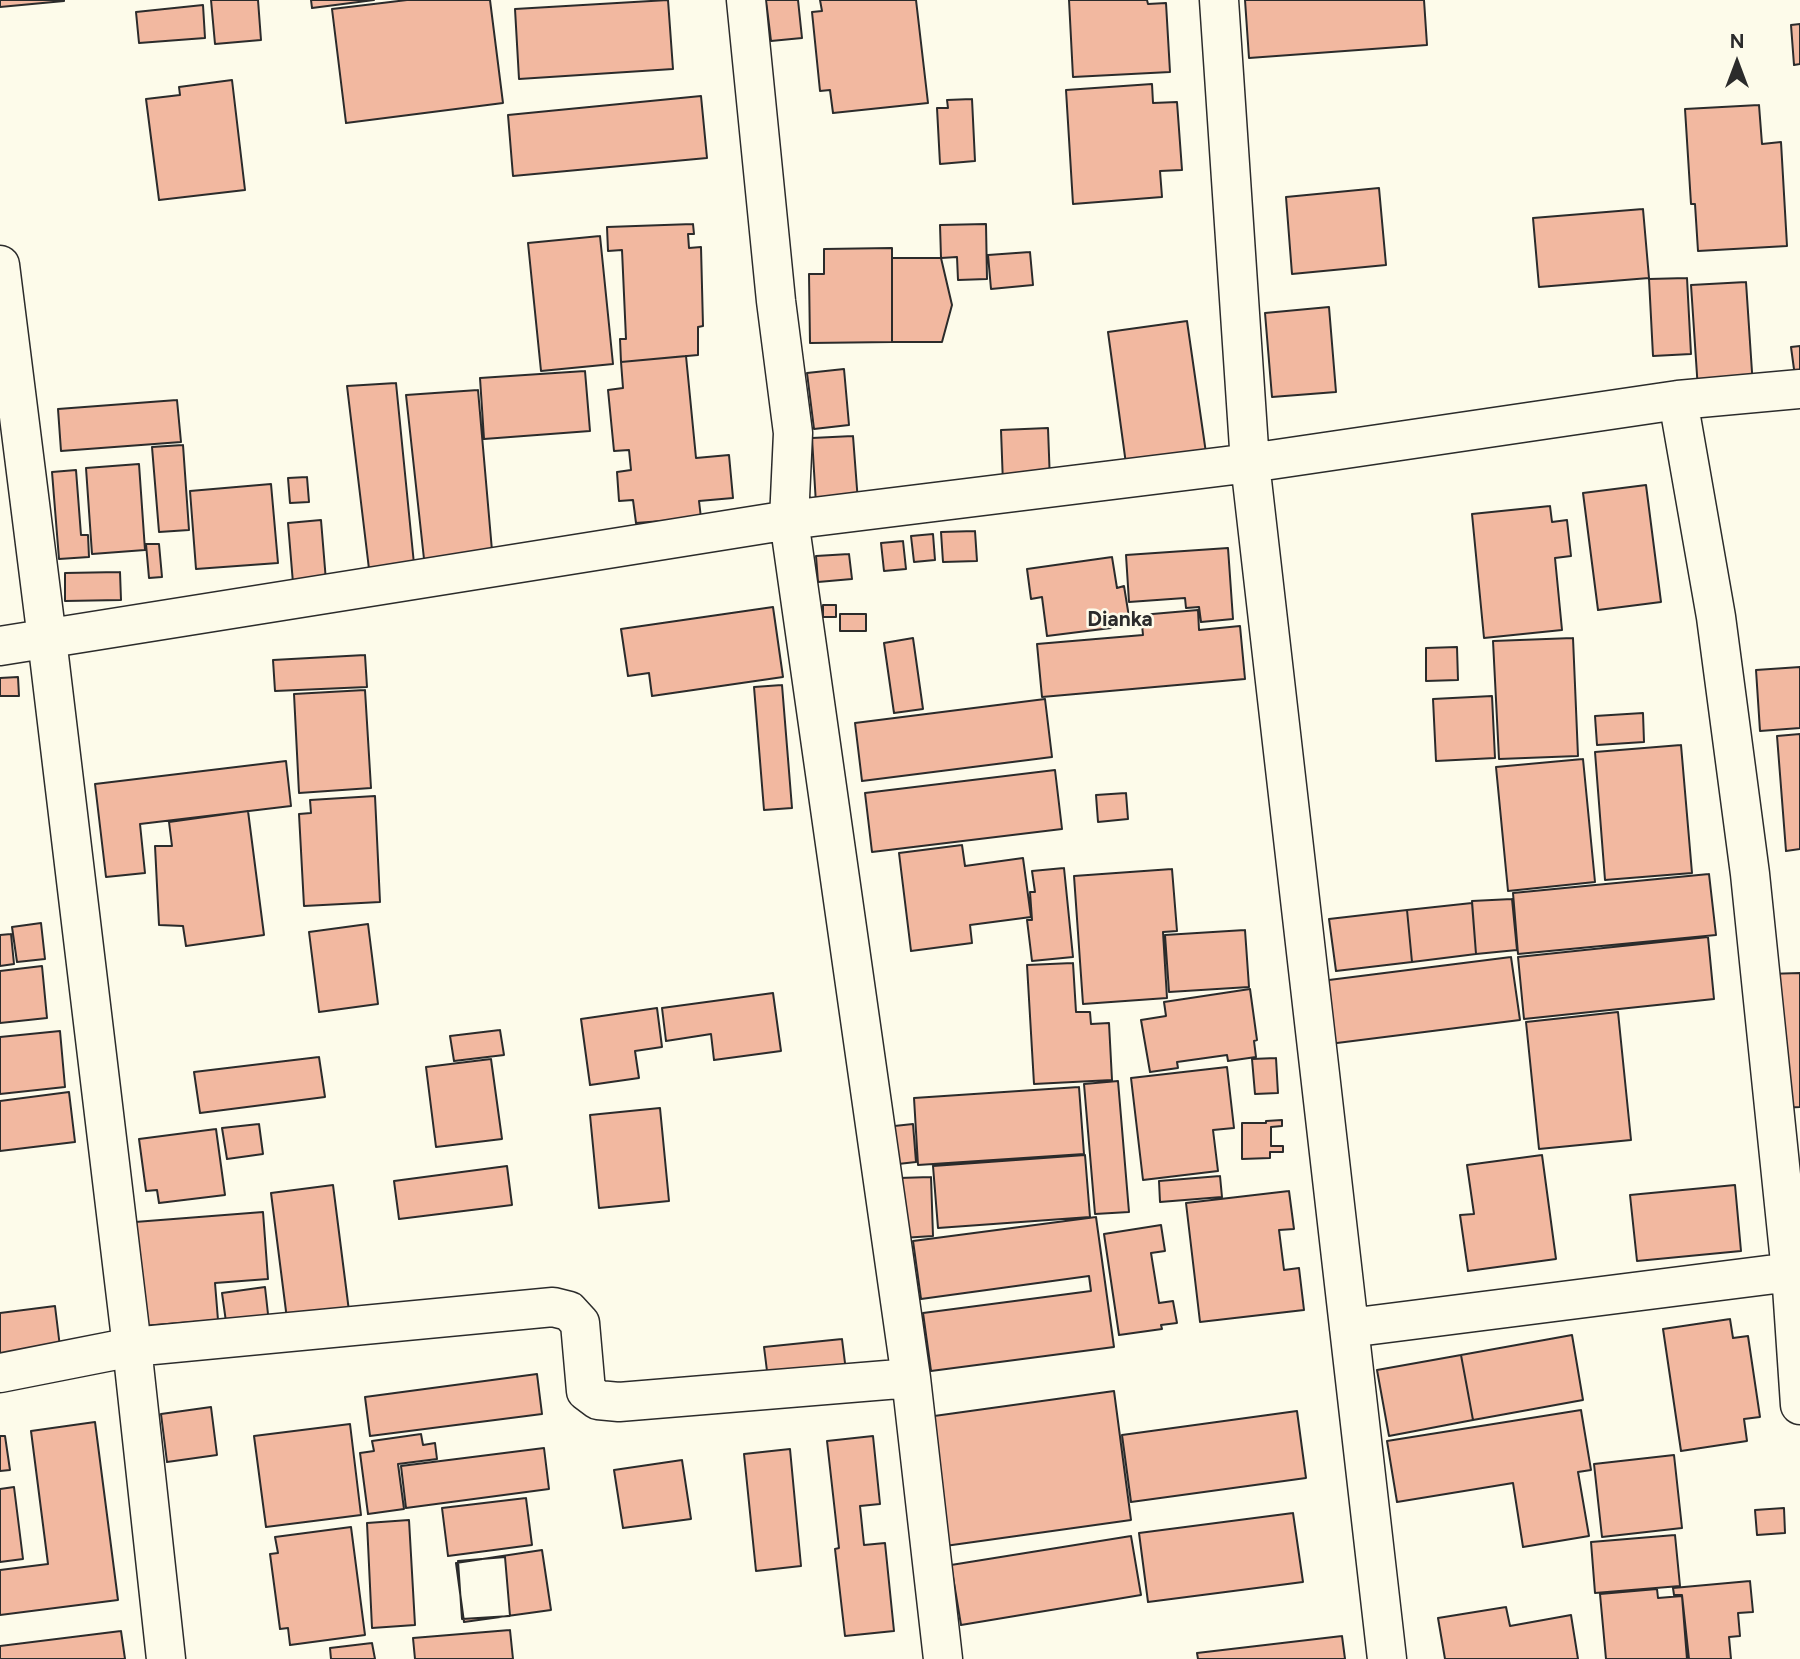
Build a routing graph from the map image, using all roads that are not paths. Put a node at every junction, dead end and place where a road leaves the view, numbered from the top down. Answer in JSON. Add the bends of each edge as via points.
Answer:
{"nodes":[{"id":1,"x":746,"y":0,"type":"edge"},
{"id":2,"x":1219,"y":0,"type":"edge"},
{"id":3,"x":0,"y":265,"type":"edge"},
{"id":4,"x":1800,"y":390,"type":"edge"},
{"id":5,"x":1678,"y":400,"type":"junction"},
{"id":6,"x":1250,"y":463,"type":"junction"},
{"id":7,"x":789,"y":520,"type":"junction"},
{"id":8,"x":47,"y":639,"type":"junction"},
{"id":9,"x":0,"y":646,"type":"edge"},
{"id":10,"x":1791,"y":1272,"type":"junction"},
{"id":11,"x":1349,"y":1328,"type":"junction"},
{"id":12,"x":132,"y":1347,"type":"junction"},
{"id":13,"x":0,"y":1373,"type":"edge"},
{"id":14,"x":911,"y":1378,"type":"junction"},
{"id":15,"x":1800,"y":1405,"type":"edge"},
{"id":16,"x":166,"y":1659,"type":"edge"},
{"id":17,"x":943,"y":1659,"type":"edge"},
{"id":18,"x":1387,"y":1659,"type":"edge"}],
"edges":[{"from":1,"to":7,"type":"street","via":[[793,433]]},
{"from":2,"to":6,"type":"street"},
{"from":3,"to":8,"type":"street"},
{"from":4,"to":5,"type":"street"},
{"from":5,"to":6,"type":"street"},
{"from":5,"to":10,"type":"street","via":[[1716,617],[1750,874]]},
{"from":6,"to":7,"type":"street"},
{"from":6,"to":11,"type":"street"},
{"from":7,"to":8,"type":"street"},
{"from":7,"to":14,"type":"street"},
{"from":8,"to":9,"type":"street"},
{"from":8,"to":12,"type":"street"},
{"from":10,"to":11,"type":"street"},
{"from":10,"to":15,"type":"street"},
{"from":11,"to":18,"type":"street"},
{"from":12,"to":13,"type":"street"},
{"from":12,"to":14,"type":"street","via":[[554,1307],[569,1311],[580,1323],[586,1391],[598,1400]]},
{"from":12,"to":16,"type":"street"},
{"from":14,"to":17,"type":"street"}]}
